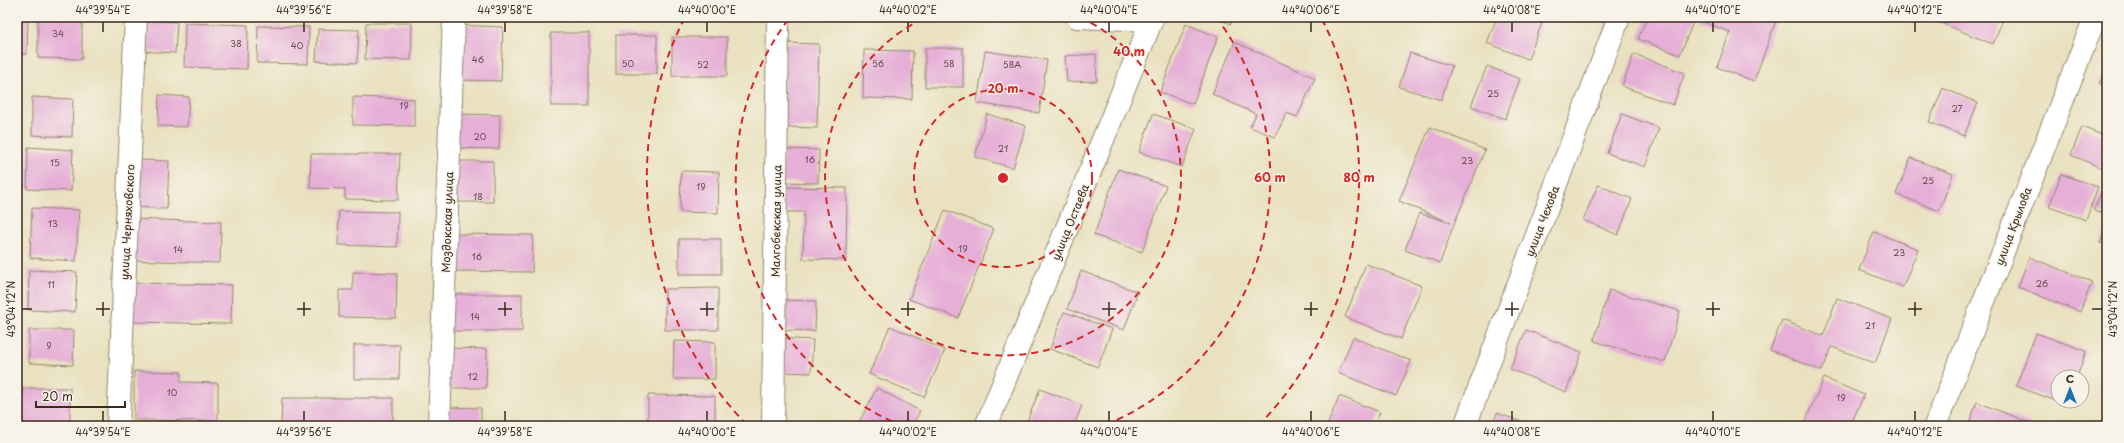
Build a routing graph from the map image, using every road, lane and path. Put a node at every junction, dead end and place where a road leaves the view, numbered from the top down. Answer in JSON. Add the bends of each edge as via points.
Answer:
{"nodes":[{"id":1,"x":136,"y":17,"type":"edge"},
{"id":2,"x":454,"y":17,"type":"edge"},
{"id":3,"x":778,"y":17,"type":"edge"},
{"id":4,"x":1077,"y":17,"type":"edge"},
{"id":5,"x":1620,"y":17,"type":"edge"},
{"id":6,"x":1152,"y":19,"type":"edge"},
{"id":7,"x":2092,"y":25,"type":"dead end"},
{"id":8,"x":118,"y":426,"type":"edge"},
{"id":9,"x":439,"y":426,"type":"edge"},
{"id":10,"x":773,"y":426,"type":"edge"},
{"id":11,"x":986,"y":426,"type":"edge"},
{"id":12,"x":1465,"y":426,"type":"edge"},
{"id":13,"x":1935,"y":426,"type":"edge"}],
"edges":[{"from":1,"to":8,"type":"street","name":"улица Черняховского"},
{"from":2,"to":9,"type":"street","name":"Моздокская улица"},
{"from":3,"to":10,"type":"street","name":"Малгобекская улица"},
{"from":4,"to":6,"type":"street"},
{"from":5,"to":12,"type":"street","name":"улица Чехова"},
{"from":6,"to":11,"type":"street","name":"улица Остаева"},
{"from":7,"to":13,"type":"street","name":"улица Крылова"}]}
